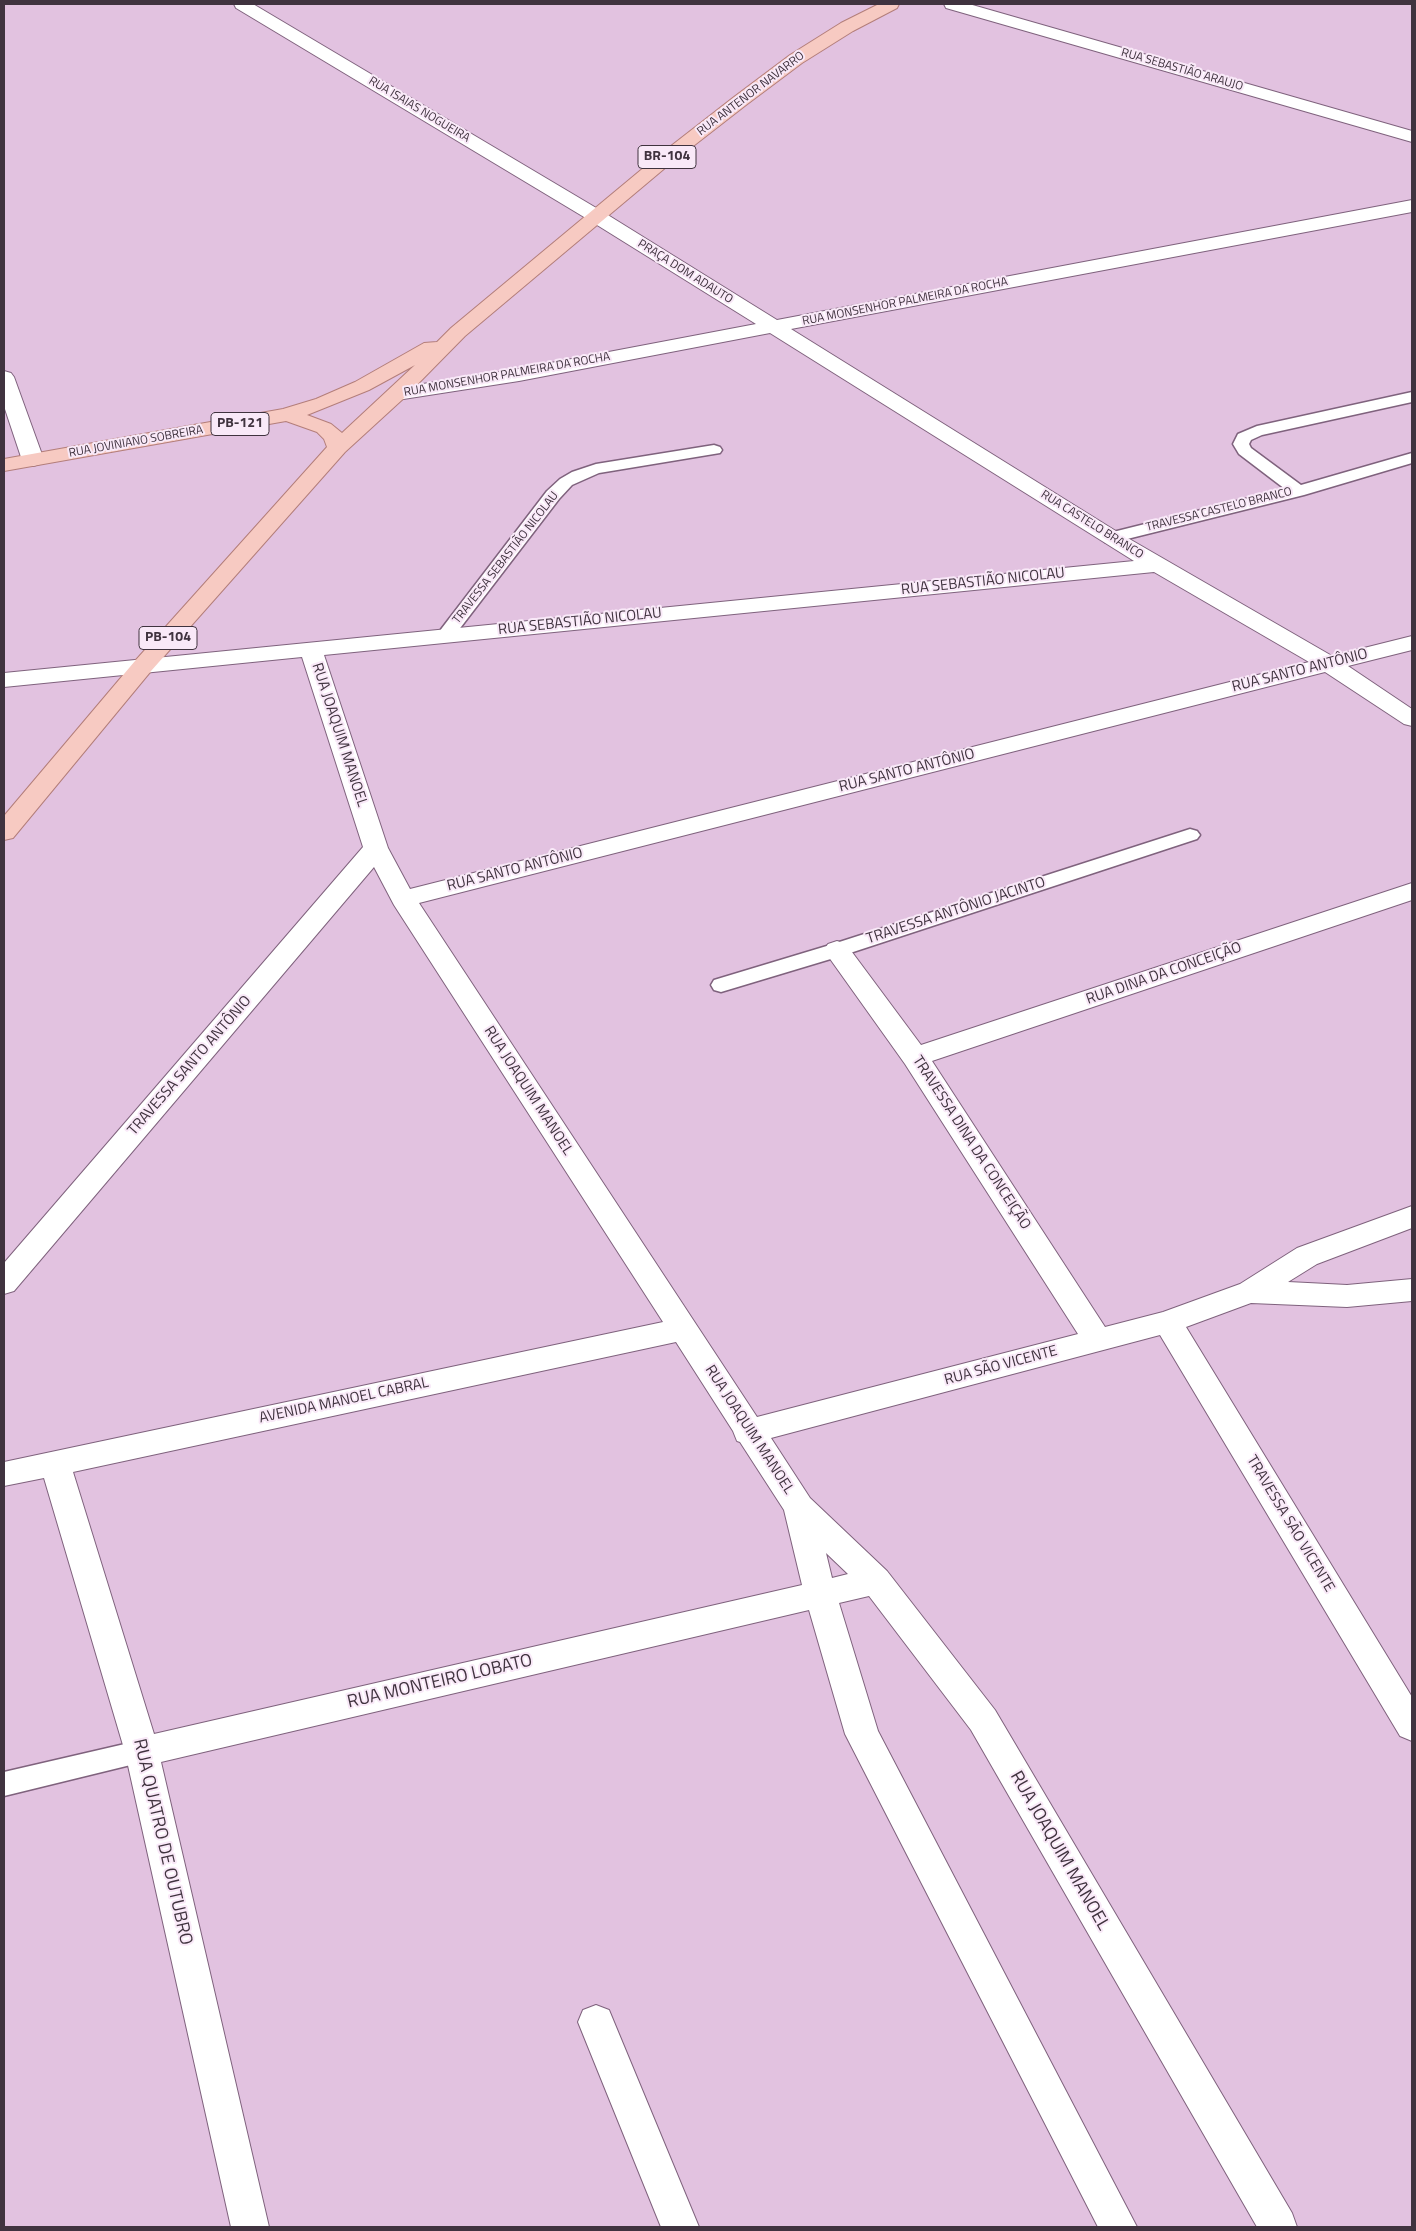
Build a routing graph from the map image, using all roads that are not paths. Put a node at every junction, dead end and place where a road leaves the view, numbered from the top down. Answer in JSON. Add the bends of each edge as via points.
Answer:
{"nodes":[{"id":1,"x":242,"y":4,"type":"edge"},
{"id":2,"x":891,"y":4,"type":"edge"},
{"id":3,"x":952,"y":4,"type":"edge"},
{"id":4,"x":1412,"y":137,"type":"edge"},
{"id":5,"x":1412,"y":206,"type":"edge"},
{"id":6,"x":596,"y":216,"type":"junction"},
{"id":7,"x":774,"y":327,"type":"junction"},
{"id":8,"x":458,"y":332,"type":"junction"},
{"id":9,"x":4,"y":377,"type":"edge"},
{"id":10,"x":397,"y":394,"type":"junction"},
{"id":11,"x":1412,"y":397,"type":"edge"},
{"id":12,"x":287,"y":416,"type":"junction"},
{"id":13,"x":338,"y":448,"type":"junction"},
{"id":14,"x":714,"y":450,"type":"dead end"},
{"id":15,"x":1412,"y":458,"type":"edge"},
{"id":16,"x":33,"y":460,"type":"junction"},
{"id":17,"x":4,"y":465,"type":"edge"},
{"id":18,"x":1298,"y":490,"type":"junction"},
{"id":19,"x":1111,"y":538,"type":"junction"},
{"id":20,"x":1156,"y":565,"type":"junction"},
{"id":21,"x":445,"y":636,"type":"junction"},
{"id":22,"x":1412,"y":643,"type":"edge"},
{"id":23,"x":310,"y":648,"type":"junction"},
{"id":24,"x":1329,"y":664,"type":"junction"},
{"id":25,"x":143,"y":666,"type":"junction"},
{"id":26,"x":4,"y":680,"type":"edge"},
{"id":27,"x":1412,"y":719,"type":"edge"},
{"id":28,"x":4,"y":832,"type":"edge"},
{"id":29,"x":1190,"y":835,"type":"dead end"},
{"id":30,"x":376,"y":848,"type":"junction"},
{"id":31,"x":1412,"y":890,"type":"edge"},
{"id":32,"x":403,"y":899,"type":"junction"},
{"id":33,"x":837,"y":950,"type":"junction"},
{"id":34,"x":721,"y":985,"type":"dead end"},
{"id":35,"x":915,"y":1057,"type":"junction"},
{"id":36,"x":1412,"y":1217,"type":"edge"},
{"id":37,"x":4,"y":1283,"type":"edge"},
{"id":38,"x":1412,"y":1290,"type":"edge"},
{"id":39,"x":1250,"y":1292,"type":"junction"},
{"id":40,"x":1167,"y":1322,"type":"junction"},
{"id":41,"x":684,"y":1329,"type":"junction"},
{"id":42,"x":1098,"y":1341,"type":"junction"},
{"id":43,"x":748,"y":1432,"type":"junction"},
{"id":44,"x":55,"y":1462,"type":"junction"},
{"id":45,"x":4,"y":1474,"type":"edge"},
{"id":46,"x":798,"y":1507,"type":"junction"},
{"id":47,"x":876,"y":1581,"type":"junction"},
{"id":48,"x":820,"y":1593,"type":"junction"},
{"id":49,"x":1412,"y":1726,"type":"edge"},
{"id":50,"x":142,"y":1752,"type":"junction"},
{"id":51,"x":4,"y":1784,"type":"edge"},
{"id":52,"x":596,"y":2022,"type":"dead end"},
{"id":53,"x":250,"y":2227,"type":"edge"},
{"id":54,"x":680,"y":2227,"type":"edge"},
{"id":55,"x":1118,"y":2227,"type":"edge"},
{"id":56,"x":1278,"y":2227,"type":"edge"}],
"edges":[{"from":1,"to":6,"type":"street","name":"RUA ISAIAS NOGUEIRA"},
{"from":2,"to":6,"type":"main road","name":"RUA ANTENOR NAVARRO","number":"BR-104","via":[[796,59]]},
{"from":3,"to":4,"type":"street","name":"RUA SEBASTIÃO ARAUJO"},
{"from":5,"to":7,"type":"street","name":"RUA MONSENHOR PALMEIRA DA ROCHA"},
{"from":6,"to":7,"type":"street","name":"PRAÇA DOM ADAUTO"},
{"from":6,"to":8,"type":"main road","name":"RUA ANTENOR NAVARRO","number":"BR-104"},
{"from":7,"to":10,"type":"street","name":"RUA MONSENHOR PALMEIRA DA ROCHA","via":[[519,375]]},
{"from":7,"to":19,"type":"street","name":"RUA CASTELO BRANCO"},
{"from":8,"to":10,"type":"main road","number":"PB-104"},
{"from":8,"to":12,"type":"main road","name":"RUA JOVINIANO SOBREIRA","number":"PB-121","via":[[362,386]]},
{"from":9,"to":16,"type":"street"},
{"from":10,"to":13,"type":"main road","number":"PB-104"},
{"from":11,"to":18,"type":"lane","name":"TRAVESSA CASTELO BRANCO","via":[[1257,431],[1244,437],[1241,444],[1245,452]]},
{"from":12,"to":13,"type":"main road","via":[[324,428],[334,437]]},
{"from":12,"to":16,"type":"main road","name":"RUA JOVINIANO SOBREIRA","number":"PB-121"},
{"from":13,"to":25,"type":"main road","number":"PB-104"},
{"from":14,"to":21,"type":"lane","name":"TRAVESSA SEBASTIÃO NICOLAU","via":[[596,469],[566,482]]},
{"from":15,"to":18,"type":"lane","name":"TRAVESSA CASTELO BRANCO"},
{"from":16,"to":17,"type":"main road","name":"RUA JOVINIANO SOBREIRA","number":"PB-121"},
{"from":18,"to":19,"type":"lane","name":"TRAVESSA CASTELO BRANCO"},
{"from":19,"to":20,"type":"street","name":"RUA CASTELO BRANCO"},
{"from":20,"to":21,"type":"street","name":"RUA SEBASTIÃO NICOLAU"},
{"from":20,"to":24,"type":"street","name":"RUA CASTELO BRANCO"},
{"from":21,"to":23,"type":"street","name":"RUA SEBASTIÃO NICOLAU"},
{"from":22,"to":24,"type":"street","name":"RUA SANTO ANTÔNIO"},
{"from":23,"to":25,"type":"street","name":"RUA SEBASTIÃO NICOLAU"},
{"from":23,"to":30,"type":"street","name":"RUA JOAQUIM MANOEL"},
{"from":24,"to":27,"type":"street","name":"RUA CASTELO BRANCO"},
{"from":24,"to":32,"type":"street","name":"RUA SANTO ANTÔNIO"},
{"from":25,"to":26,"type":"street","name":"RUA SEBASTIÃO NICOLAU"},
{"from":25,"to":28,"type":"main road","number":"PB-104"},
{"from":29,"to":33,"type":"lane","name":"TRAVESSA ANTÔNIO JACINTO"},
{"from":30,"to":32,"type":"street","name":"RUA JOAQUIM MANOEL"},
{"from":30,"to":37,"type":"street","name":"TRAVESSA SANTO ANTÔNIO"},
{"from":31,"to":35,"type":"street","name":"RUA DINA DA CONCEIÇÃO"},
{"from":32,"to":41,"type":"street","name":"RUA JOAQUIM MANOEL"},
{"from":33,"to":34,"type":"lane","name":"TRAVESSA ANTÔNIO JACINTO"},
{"from":33,"to":35,"type":"street","name":"TRAVESSA DINA DA CONCEIÇÃO"},
{"from":35,"to":42,"type":"street","name":"TRAVESSA DINA DA CONCEIÇÃO"},
{"from":36,"to":39,"type":"street","name":"RUA SÃO VICENTE","via":[[1307,1256]]},
{"from":38,"to":39,"type":"street","name":"RUA SÃO VICENTE","via":[[1347,1296]]},
{"from":39,"to":40,"type":"street","name":"RUA SÃO VICENTE"},
{"from":40,"to":42,"type":"street","name":"RUA SÃO VICENTE"},
{"from":40,"to":49,"type":"street","name":"TRAVESSA SÃO VICENTE"},
{"from":41,"to":43,"type":"street","name":"RUA JOAQUIM MANOEL"},
{"from":41,"to":44,"type":"street","name":"AVENIDA MANOEL CABRAL"},
{"from":42,"to":43,"type":"street","name":"RUA SÃO VICENTE"},
{"from":43,"to":46,"type":"street","name":"RUA JOAQUIM MANOEL"},
{"from":44,"to":45,"type":"street","name":"AVENIDA MANOEL CABRAL"},
{"from":44,"to":50,"type":"street","name":"RUA QUATRO DE OUTUBRO"},
{"from":46,"to":47,"type":"street","name":"RUA JOAQUIM MANOEL"},
{"from":46,"to":48,"type":"street","name":"RUA JOAQUIM MANOEL"},
{"from":47,"to":48,"type":"street","name":"RUA MONTEIRO LOBATO"},
{"from":47,"to":56,"type":"street","name":"RUA JOAQUIM MANOEL","via":[[983,1720]]},
{"from":48,"to":50,"type":"street","name":"RUA MONTEIRO LOBATO"},
{"from":48,"to":55,"type":"street","name":"RUA JOAQUIM MANOEL","via":[[862,1734]]},
{"from":50,"to":51,"type":"lane","name":"RUA MONTEIRO LOBATO"},
{"from":50,"to":53,"type":"street","name":"RUA QUATRO DE OUTUBRO"},
{"from":52,"to":54,"type":"street"}]}
